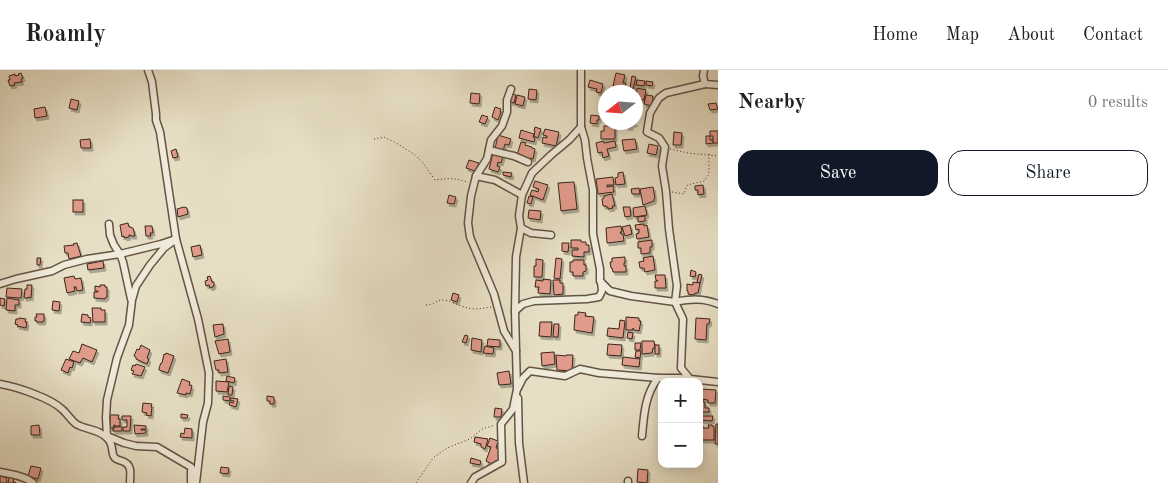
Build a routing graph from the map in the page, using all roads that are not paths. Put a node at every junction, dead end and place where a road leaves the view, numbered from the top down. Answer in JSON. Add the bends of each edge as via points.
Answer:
{"nodes":[{"id":1,"x":148,"y":70,"type":"edge"},
{"id":2,"x":581,"y":70,"type":"edge"},
{"id":3,"x":704,"y":70,"type":"edge"},
{"id":4,"x":705,"y":84,"type":"junction"},
{"id":5,"x":718,"y":85,"type":"edge"},
{"id":6,"x":512,"y":89,"type":"dead end"},
{"id":7,"x":581,"y":127,"type":"junction"},
{"id":8,"x":489,"y":150,"type":"junction"},
{"id":9,"x":528,"y":162,"type":"dead end"},
{"id":10,"x":476,"y":176,"type":"junction"},
{"id":11,"x":522,"y":195,"type":"junction"},
{"id":12,"x":109,"y":224,"type":"dead end"},
{"id":13,"x":521,"y":228,"type":"junction"},
{"id":14,"x":551,"y":234,"type":"dead end"},
{"id":15,"x":176,"y":239,"type":"junction"},
{"id":16,"x":120,"y":254,"type":"junction"},
{"id":17,"x":600,"y":281,"type":"junction"},
{"id":18,"x":0,"y":284,"type":"edge"},
{"id":19,"x":132,"y":300,"type":"junction"},
{"id":20,"x":675,"y":302,"type":"junction"},
{"id":21,"x":718,"y":304,"type":"edge"},
{"id":22,"x":515,"y":311,"type":"junction"},
{"id":23,"x":516,"y":351,"type":"junction"},
{"id":24,"x":658,"y":378,"type":"joint"},
{"id":25,"x":689,"y":378,"type":"edge"},
{"id":26,"x":703,"y":380,"type":"edge"},
{"id":27,"x":718,"y":382,"type":"edge"},
{"id":28,"x":0,"y":384,"type":"edge"},
{"id":29,"x":517,"y":389,"type":"junction"},
{"id":30,"x":106,"y":436,"type":"junction"},
{"id":31,"x":642,"y":436,"type":"dead end"},
{"id":32,"x":191,"y":467,"type":"junction"},
{"id":33,"x":0,"y":472,"type":"edge"},
{"id":34,"x":196,"y":480,"type":"edge"},
{"id":35,"x":33,"y":483,"type":"edge"},
{"id":36,"x":130,"y":483,"type":"edge"},
{"id":37,"x":191,"y":483,"type":"edge"},
{"id":38,"x":471,"y":483,"type":"edge"},
{"id":39,"x":524,"y":483,"type":"edge"}],
"edges":[{"from":1,"to":15,"type":"street"},
{"from":2,"to":7,"type":"street"},
{"from":3,"to":4,"type":"street"},
{"from":4,"to":5,"type":"street"},
{"from":4,"to":20,"type":"street","via":[[666,93],[659,98],[650,113],[647,132],[659,138],[665,147],[662,166],[677,286]]},
{"from":6,"to":8,"type":"street","via":[[502,126],[491,140]]},
{"from":7,"to":11,"type":"street","via":[[532,173]]},
{"from":7,"to":17,"type":"street","via":[[594,190],[593,234]]},
{"from":8,"to":9,"type":"street"},
{"from":8,"to":10,"type":"street"},
{"from":10,"to":11,"type":"street","via":[[495,180]]},
{"from":10,"to":23,"type":"street","via":[[468,223],[470,237],[494,294],[504,331]]},
{"from":11,"to":13,"type":"street"},
{"from":12,"to":16,"type":"street","via":[[110,236]]},
{"from":13,"to":14,"type":"street","via":[[531,233]]},
{"from":13,"to":22,"type":"street","via":[[516,257]]},
{"from":15,"to":16,"type":"street"},
{"from":15,"to":19,"type":"street","via":[[150,265],[136,286]]},
{"from":15,"to":34,"type":"street","via":[[209,373],[208,403]]},
{"from":16,"to":18,"type":"street","via":[[87,259]]},
{"from":16,"to":19,"type":"street"},
{"from":17,"to":20,"type":"street","via":[[610,291]]},
{"from":17,"to":22,"type":"street","via":[[602,291],[599,297],[534,301]]},
{"from":19,"to":30,"type":"street","via":[[107,400]]},
{"from":20,"to":21,"type":"street","via":[[690,299]]},
{"from":20,"to":25,"type":"street","via":[[684,319],[681,368]]},
{"from":22,"to":23,"type":"street"},
{"from":23,"to":29,"type":"street"},
{"from":24,"to":29,"type":"street","via":[[580,369],[565,376],[530,371]]},
{"from":24,"to":31,"type":"street","via":[[647,398]]},
{"from":26,"to":27,"type":"street"},
{"from":28,"to":30,"type":"street","via":[[39,396],[64,410],[78,425]]},
{"from":29,"to":38,"type":"street","via":[[513,409],[501,424],[502,462],[475,477]]},
{"from":29,"to":39,"type":"street"},
{"from":30,"to":32,"type":"street","via":[[136,446],[157,448]]},
{"from":30,"to":36,"type":"street","via":[[112,443],[112,454],[129,465]]},
{"from":32,"to":34,"type":"street"},
{"from":32,"to":37,"type":"street"},
{"from":33,"to":35,"type":"street"}]}
